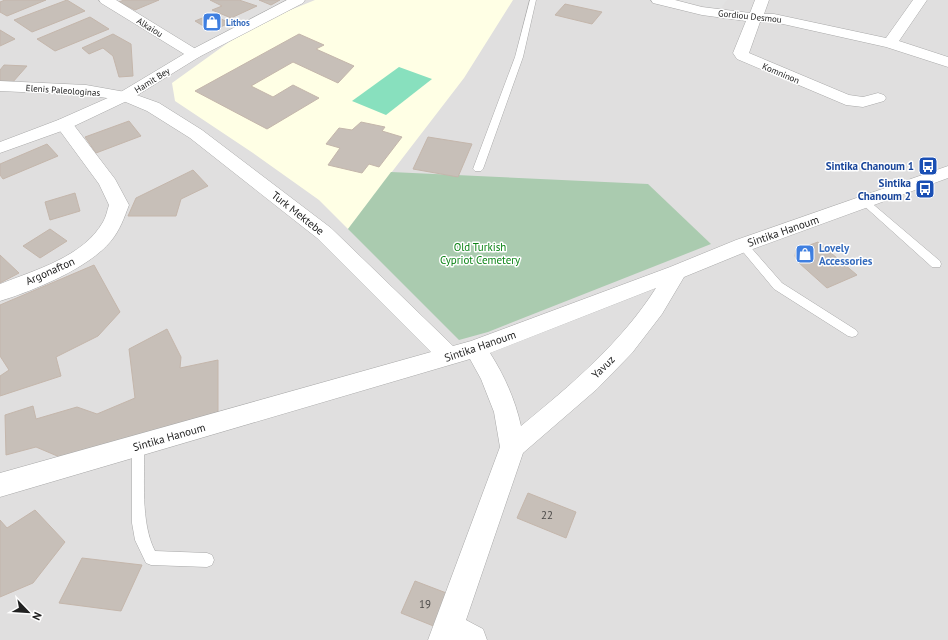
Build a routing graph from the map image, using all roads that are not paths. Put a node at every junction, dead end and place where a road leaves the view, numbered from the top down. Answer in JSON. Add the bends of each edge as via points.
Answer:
{"nodes":[{"id":1,"x":106,"y":0,"type":"edge"},
{"id":2,"x":298,"y":0,"type":"edge"},
{"id":3,"x":533,"y":0,"type":"edge"},
{"id":4,"x":658,"y":0,"type":"edge"},
{"id":5,"x":762,"y":0,"type":"edge"},
{"id":6,"x":920,"y":0,"type":"edge"},
{"id":7,"x":754,"y":18,"type":"junction"},
{"id":8,"x":890,"y":43,"type":"junction"},
{"id":9,"x":194,"y":54,"type":"junction"},
{"id":10,"x":948,"y":62,"type":"edge"},
{"id":11,"x":0,"y":86,"type":"edge"},
{"id":12,"x":125,"y":96,"type":"junction"},
{"id":13,"x":878,"y":98,"type":"dead end"},
{"id":14,"x":64,"y":124,"type":"junction"},
{"id":15,"x":0,"y":148,"type":"edge"},
{"id":16,"x":478,"y":169,"type":"dead end"},
{"id":17,"x":947,"y":174,"type":"edge"},
{"id":18,"x":865,"y":202,"type":"junction"},
{"id":19,"x":743,"y":245,"type":"junction"},
{"id":20,"x":936,"y":264,"type":"dead end"},
{"id":21,"x":677,"y":272,"type":"junction"},
{"id":22,"x":0,"y":293,"type":"edge"},
{"id":23,"x":852,"y":333,"type":"dead end"},
{"id":24,"x":475,"y":349,"type":"junction"},
{"id":25,"x":450,"y":357,"type":"junction"},
{"id":26,"x":138,"y":445,"type":"junction"},
{"id":27,"x":513,"y":447,"type":"junction"},
{"id":28,"x":0,"y":485,"type":"edge"},
{"id":29,"x":208,"y":560,"type":"dead end"},
{"id":30,"x":455,"y":636,"type":"edge"}],
"edges":[{"from":1,"to":9,"type":"street","name":"Alkaiou"},
{"from":2,"to":9,"type":"street","name":"Hamit Bey"},
{"from":3,"to":16,"type":"lane","via":[[519,57]]},
{"from":4,"to":7,"type":"street","name":"Gordiou Desmou"},
{"from":5,"to":7,"type":"street","name":"Komninon"},
{"from":6,"to":8,"type":"street"},
{"from":7,"to":8,"type":"street","name":"Gordiou Desmou","via":[[774,18]]},
{"from":7,"to":13,"type":"street","name":"Komninon","via":[[741,52],[742,56],[846,100],[863,102]]},
{"from":8,"to":10,"type":"street","name":"Gordiou Desmou"},
{"from":9,"to":12,"type":"street","name":"Hamit Bey"},
{"from":11,"to":12,"type":"street","name":"Elenis Paleologinas","via":[[86,90]]},
{"from":12,"to":14,"type":"street","name":"Hamit Bey"},
{"from":12,"to":25,"type":"street","name":"Turk Mektebe","via":[[153,107],[196,134],[324,233]]},
{"from":14,"to":15,"type":"street","name":"Hamit Bey"},
{"from":14,"to":22,"type":"street","name":"Argonafton","via":[[108,184],[119,205],[114,223],[99,243],[77,260]]},
{"from":17,"to":18,"type":"street","name":"Sintika Hanoum"},
{"from":18,"to":19,"type":"street","name":"Sintika Hanoum"},
{"from":18,"to":20,"type":"lane"},
{"from":19,"to":21,"type":"street","name":"Sintika Hanoum"},
{"from":19,"to":23,"type":"lane","via":[[778,286]]},
{"from":21,"to":24,"type":"street","name":"Sintika Hanoum"},
{"from":21,"to":27,"type":"street","name":"Yavuz","via":[[654,309],[603,369]]},
{"from":24,"to":25,"type":"street","name":"Sintika Hanoum"},
{"from":24,"to":27,"type":"street","via":[[492,376],[506,412]]},
{"from":25,"to":26,"type":"street","name":"Sintika Hanoum"},
{"from":26,"to":28,"type":"street","name":"Sintika Hanoum"},
{"from":26,"to":29,"type":"lane","via":[[139,523],[142,540],[151,558]]},
{"from":27,"to":30,"type":"street"}]}
